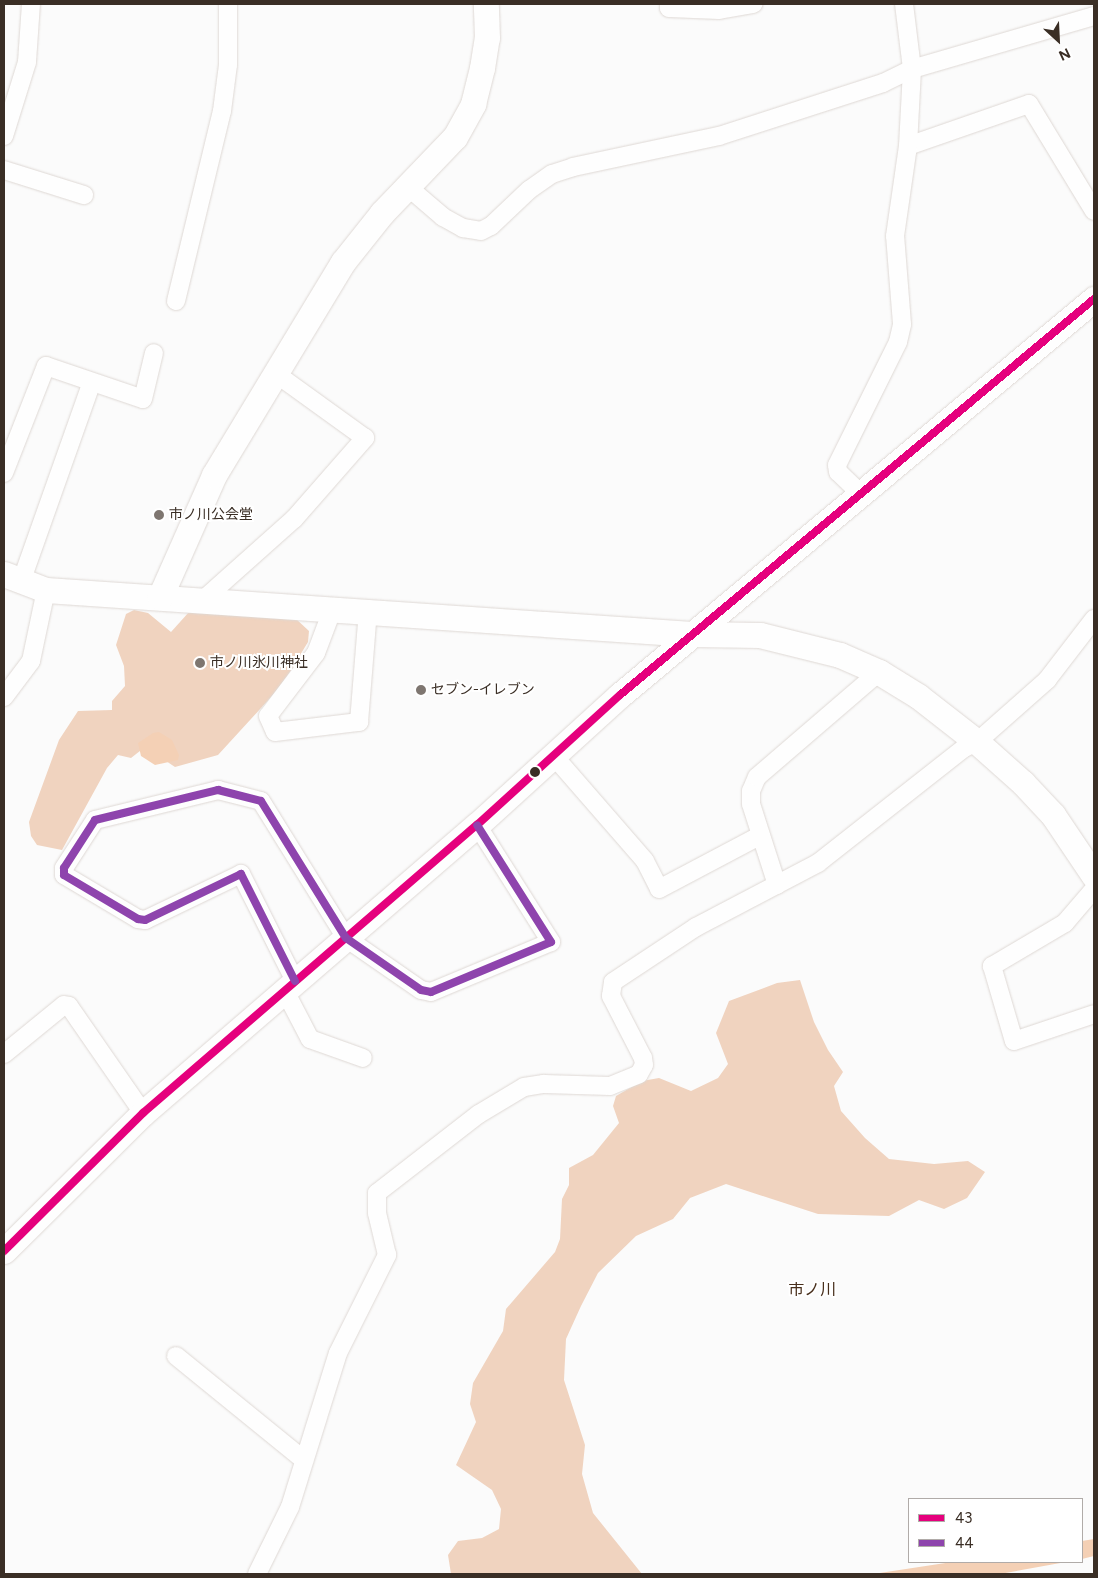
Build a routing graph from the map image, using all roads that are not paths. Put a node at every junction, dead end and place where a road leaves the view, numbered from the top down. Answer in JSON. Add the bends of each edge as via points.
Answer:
{"nodes":[{"id":1,"x":31,"y":4,"type":"edge"},
{"id":2,"x":228,"y":4,"type":"edge"},
{"id":3,"x":486,"y":4,"type":"edge"},
{"id":4,"x":670,"y":4,"type":"edge"},
{"id":5,"x":753,"y":4,"type":"edge"},
{"id":6,"x":904,"y":4,"type":"edge"},
{"id":7,"x":1094,"y":16,"type":"edge"},
{"id":8,"x":912,"y":69,"type":"junction"},
{"id":9,"x":4,"y":136,"type":"edge"},
{"id":10,"x":908,"y":146,"type":"junction"},
{"id":11,"x":4,"y":170,"type":"edge"},
{"id":12,"x":408,"y":187,"type":"junction"},
{"id":13,"x":84,"y":195,"type":"dead end"},
{"id":14,"x":1094,"y":211,"type":"edge"},
{"id":15,"x":1094,"y":299,"type":"edge"},
{"id":16,"x":176,"y":301,"type":"dead end"},
{"id":17,"x":154,"y":353,"type":"dead end"},
{"id":18,"x":275,"y":373,"type":"junction"},
{"id":19,"x":92,"y":382,"type":"junction"},
{"id":20,"x":4,"y":473,"type":"edge"},
{"id":21,"x":860,"y":493,"type":"junction"},
{"id":22,"x":12,"y":578,"type":"edge"},
{"id":23,"x":46,"y":590,"type":"junction"},
{"id":24,"x":160,"y":597,"type":"junction"},
{"id":25,"x":203,"y":600,"type":"junction"},
{"id":26,"x":333,"y":608,"type":"junction"},
{"id":27,"x":368,"y":610,"type":"junction"},
{"id":28,"x":1094,"y":619,"type":"edge"},
{"id":29,"x":692,"y":634,"type":"junction"},
{"id":30,"x":879,"y":672,"type":"junction"},
{"id":31,"x":4,"y":696,"type":"edge"},
{"id":32,"x":977,"y":742,"type":"junction"},
{"id":33,"x":553,"y":755,"type":"junction"},
{"id":34,"x":477,"y":825,"type":"junction"},
{"id":35,"x":761,"y":835,"type":"junction"},
{"id":36,"x":1094,"y":876,"type":"edge"},
{"id":37,"x":777,"y":885,"type":"junction"},
{"id":38,"x":1094,"y":889,"type":"edge"},
{"id":39,"x":346,"y":938,"type":"junction"},
{"id":40,"x":290,"y":986,"type":"junction"},
{"id":41,"x":1094,"y":1014,"type":"edge"},
{"id":42,"x":4,"y":1054,"type":"edge"},
{"id":43,"x":362,"y":1058,"type":"dead end"},
{"id":44,"x":143,"y":1113,"type":"junction"},
{"id":45,"x":4,"y":1251,"type":"edge"},
{"id":46,"x":176,"y":1356,"type":"dead end"},
{"id":47,"x":304,"y":1460,"type":"junction"},
{"id":48,"x":257,"y":1574,"type":"edge"}],
"edges":[{"from":1,"to":9,"type":"street","via":[[27,62]]},
{"from":2,"to":16,"type":"street","via":[[228,65],[222,111]]},
{"from":3,"to":12,"type":"street","via":[[487,38],[473,104],[455,136]]},
{"from":4,"to":5,"type":"street","via":[[669,8],[719,10]]},
{"from":6,"to":8,"type":"street"},
{"from":7,"to":8,"type":"street"},
{"from":8,"to":10,"type":"street"},
{"from":8,"to":12,"type":"street","via":[[883,83],[719,136],[616,156],[552,174],[529,190],[491,226],[480,231],[463,228],[443,217]]},
{"from":10,"to":14,"type":"street","via":[[1029,104]]},
{"from":10,"to":21,"type":"street","via":[[895,236],[902,324],[898,342],[837,466],[838,472]]},
{"from":11,"to":13,"type":"street"},
{"from":12,"to":18,"type":"street","via":[[382,213],[344,262]]},
{"from":15,"to":21,"type":"street"},
{"from":17,"to":19,"type":"street","via":[[143,399]]},
{"from":18,"to":24,"type":"street","via":[[214,475]]},
{"from":18,"to":25,"type":"street","via":[[366,438],[294,519]]},
{"from":19,"to":20,"type":"street","via":[[46,366]]},
{"from":19,"to":22,"type":"street"},
{"from":21,"to":29,"type":"street"},
{"from":22,"to":23,"type":"street"},
{"from":23,"to":24,"type":"street"},
{"from":23,"to":31,"type":"street","via":[[31,661]]},
{"from":24,"to":25,"type":"street"},
{"from":25,"to":26,"type":"street"},
{"from":26,"to":27,"type":"street"},
{"from":26,"to":27,"type":"street","via":[[316,653],[268,716],[275,732],[359,722]]},
{"from":27,"to":29,"type":"street"},
{"from":28,"to":32,"type":"street","via":[[1047,680]]},
{"from":29,"to":30,"type":"street","via":[[760,635],[840,655]]},
{"from":29,"to":33,"type":"street"},
{"from":30,"to":32,"type":"street","via":[[918,696]]},
{"from":30,"to":35,"type":"street","via":[[757,777],[751,791],[751,804]]},
{"from":32,"to":36,"type":"street","via":[[1023,783],[1052,815]]},
{"from":32,"to":37,"type":"street","via":[[964,748],[818,863]]},
{"from":33,"to":34,"type":"street"},
{"from":33,"to":35,"type":"street","via":[[645,861],[660,888]]},
{"from":34,"to":39,"type":"street"},
{"from":34,"to":39,"type":"street","via":[[552,942],[432,992],[421,990]]},
{"from":35,"to":37,"type":"street"},
{"from":37,"to":47,"type":"street","via":[[696,927],[614,982],[611,996],[643,1058],[644,1065],[635,1077],[610,1086],[544,1084],[524,1087],[478,1114],[377,1193],[377,1213],[387,1255],[338,1352]]},
{"from":38,"to":41,"type":"street","via":[[1065,923],[992,966],[1014,1040]]},
{"from":39,"to":40,"type":"street"},
{"from":39,"to":40,"type":"street","via":[[261,801],[218,790],[95,820],[64,868],[64,875],[138,919],[145,920],[241,874]]},
{"from":40,"to":43,"type":"street","via":[[310,1039]]},
{"from":40,"to":44,"type":"street"},
{"from":42,"to":44,"type":"street","via":[[64,1005],[69,1006]]},
{"from":44,"to":45,"type":"street"},
{"from":46,"to":47,"type":"street"},
{"from":47,"to":48,"type":"street","via":[[290,1507]]}]}
